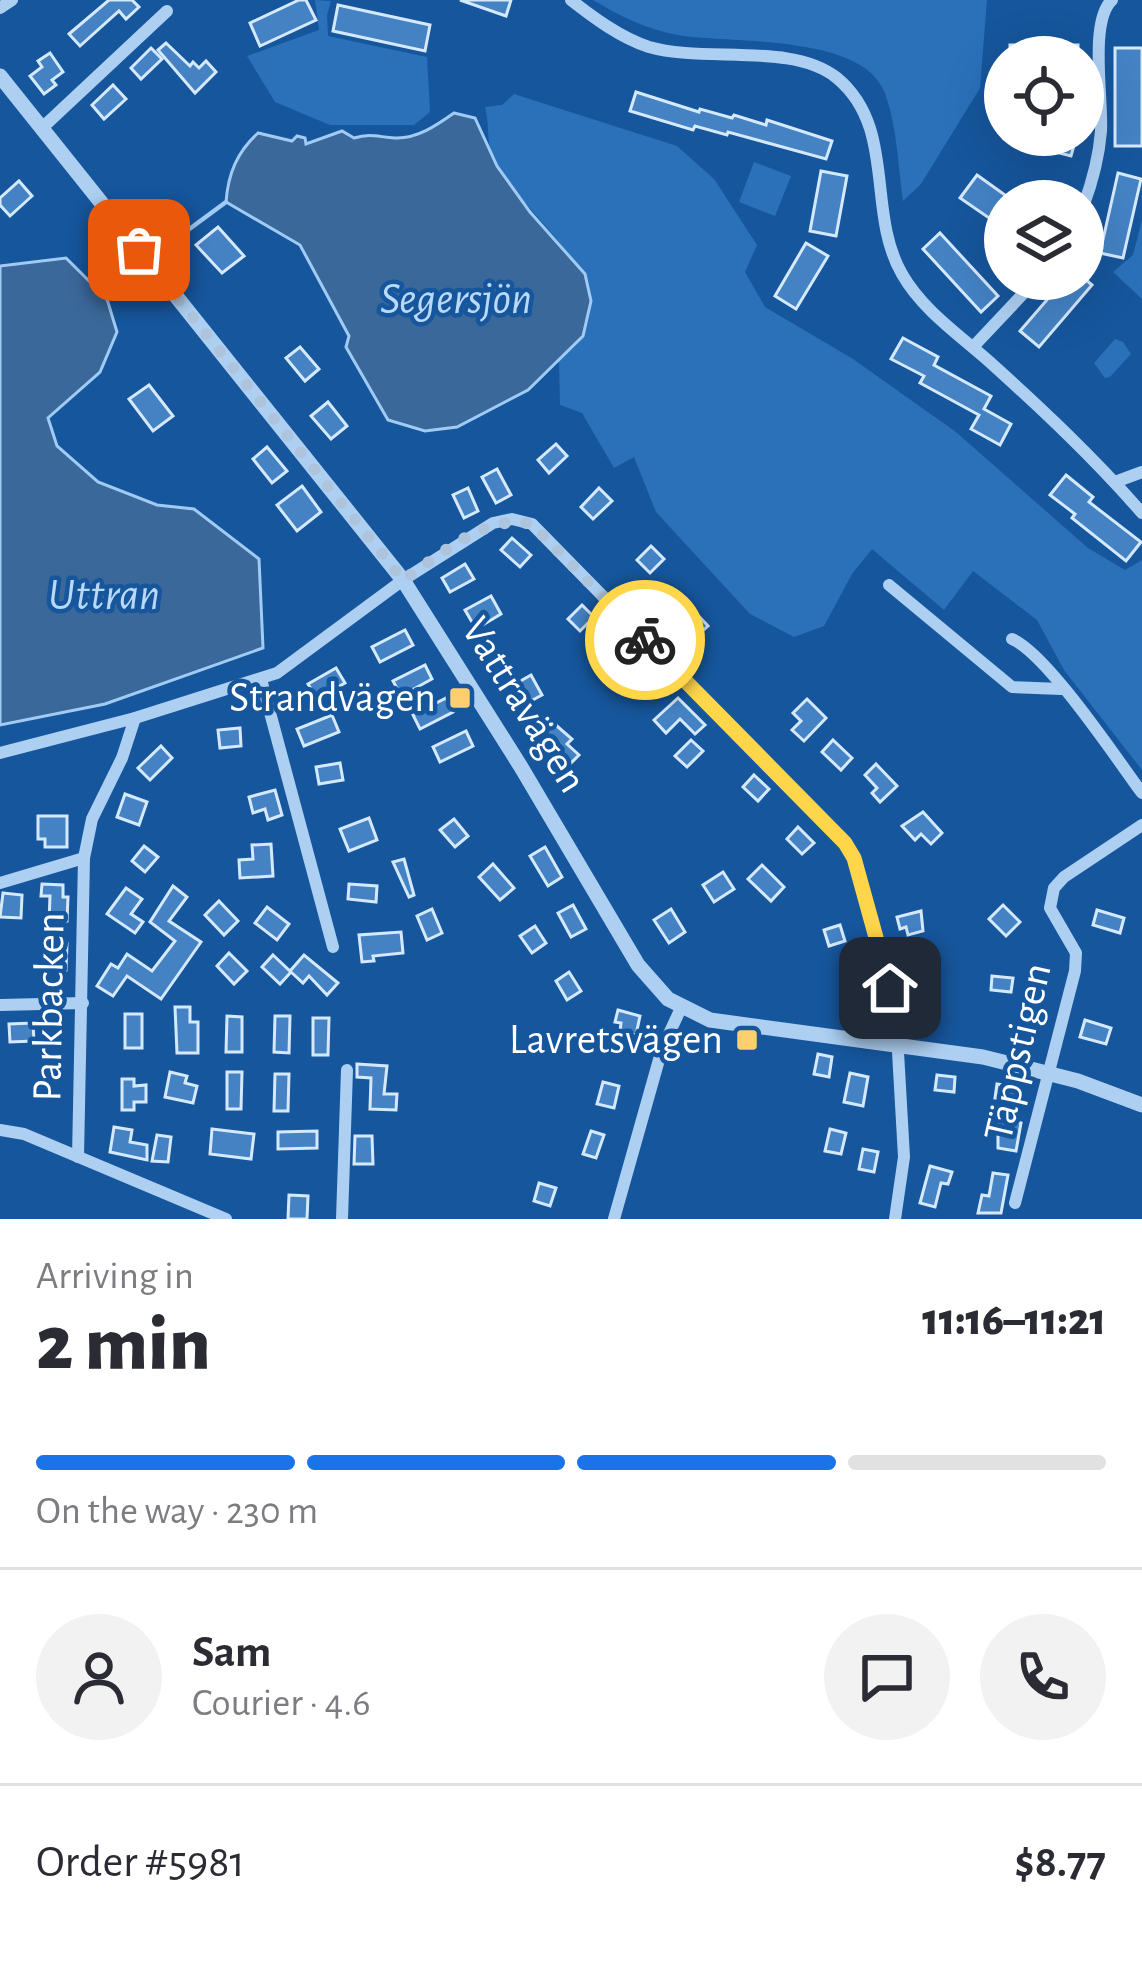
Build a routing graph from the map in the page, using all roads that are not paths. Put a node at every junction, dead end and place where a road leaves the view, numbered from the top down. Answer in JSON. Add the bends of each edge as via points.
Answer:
{"nodes":[{"id":1,"x":12,"y":0,"type":"edge"},
{"id":2,"x":571,"y":0,"type":"edge"},
{"id":3,"x":1112,"y":0,"type":"edge"},
{"id":4,"x":0,"y":8,"type":"edge"},
{"id":5,"x":166,"y":11,"type":"dead end"},
{"id":6,"x":0,"y":76,"type":"edge"},
{"id":7,"x":42,"y":128,"type":"junction"},
{"id":8,"x":1089,"y":180,"type":"edge"},
{"id":9,"x":1017,"y":300,"type":"edge"},
{"id":10,"x":973,"y":347,"type":"junction"},
{"id":11,"x":1142,"y":472,"type":"edge"},
{"id":12,"x":1115,"y":482,"type":"junction"},
{"id":13,"x":1142,"y":513,"type":"edge"},
{"id":14,"x":403,"y":580,"type":"junction"},
{"id":15,"x":889,"y":585,"type":"dead end"},
{"id":16,"x":1012,"y":639,"type":"dead end"},
{"id":17,"x":260,"y":679,"type":"junction"},
{"id":18,"x":1061,"y":688,"type":"junction"},
{"id":19,"x":135,"y":718,"type":"junction"},
{"id":20,"x":0,"y":753,"type":"edge"},
{"id":21,"x":1142,"y":793,"type":"edge"},
{"id":22,"x":1142,"y":825,"type":"edge"},
{"id":23,"x":85,"y":858,"type":"junction"},
{"id":24,"x":0,"y":883,"type":"edge"},
{"id":25,"x":333,"y":947,"type":"dead end"},
{"id":26,"x":82,"y":1003,"type":"junction"},
{"id":27,"x":0,"y":1005,"type":"edge"},
{"id":28,"x":681,"y":1008,"type":"junction"},
{"id":29,"x":896,"y":1045,"type":"junction"},
{"id":30,"x":347,"y":1070,"type":"dead end"},
{"id":31,"x":1050,"y":1072,"type":"junction"},
{"id":32,"x":1142,"y":1105,"type":"edge"},
{"id":33,"x":0,"y":1130,"type":"edge"},
{"id":34,"x":78,"y":1157,"type":"junction"},
{"id":35,"x":1015,"y":1204,"type":"dead end"},
{"id":36,"x":226,"y":1219,"type":"edge"},
{"id":37,"x":342,"y":1219,"type":"edge"},
{"id":38,"x":614,"y":1219,"type":"edge"},
{"id":39,"x":895,"y":1219,"type":"edge"}],
"edges":[{"from":1,"to":4,"type":"street"},
{"from":2,"to":10,"type":"street","via":[[648,46],[788,59],[835,76],[871,127],[887,232],[903,277]]},
{"from":3,"to":8,"type":"street","via":[[1100,28],[1101,128]]},
{"from":5,"to":7,"type":"street"},
{"from":6,"to":7,"type":"street","name":"Vattravägen"},
{"from":7,"to":14,"type":"street","name":"Vattravägen"},
{"from":9,"to":10,"type":"street"},
{"from":10,"to":12,"type":"street"},
{"from":11,"to":12,"type":"street"},
{"from":12,"to":13,"type":"street"},
{"from":14,"to":17,"type":"street"},
{"from":14,"to":28,"type":"street","name":"Vattravägen","via":[[638,964]]},
{"from":14,"to":29,"type":"street","via":[[493,523],[532,524],[845,843],[890,988]]},
{"from":15,"to":18,"type":"street","via":[[1012,686]]},
{"from":16,"to":18,"type":"street","via":[[1027,645]]},
{"from":17,"to":19,"type":"street"},
{"from":17,"to":25,"type":"street"},
{"from":18,"to":21,"type":"street"},
{"from":19,"to":20,"type":"street"},
{"from":19,"to":23,"type":"street","name":"Parkbacken","via":[[92,819]]},
{"from":22,"to":31,"type":"street","name":"Täppstigen","via":[[1054,888],[1050,908],[1076,960]]},
{"from":23,"to":24,"type":"street","name":"Parkbacken"},
{"from":23,"to":26,"type":"street","name":"Parkbacken"},
{"from":26,"to":27,"type":"street"},
{"from":26,"to":34,"type":"street","name":"Parkbacken"},
{"from":28,"to":29,"type":"street","via":[[710,1020]]},
{"from":28,"to":38,"type":"street"},
{"from":29,"to":31,"type":"street"},
{"from":29,"to":39,"type":"street","via":[[904,1156]]},
{"from":30,"to":37,"type":"street"},
{"from":31,"to":32,"type":"street"},
{"from":31,"to":35,"type":"street","name":"Täppstigen"},
{"from":33,"to":34,"type":"street"},
{"from":34,"to":36,"type":"street"}]}
